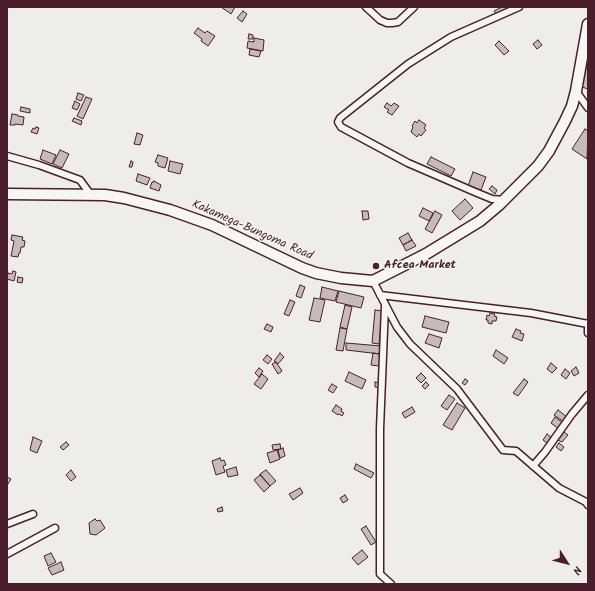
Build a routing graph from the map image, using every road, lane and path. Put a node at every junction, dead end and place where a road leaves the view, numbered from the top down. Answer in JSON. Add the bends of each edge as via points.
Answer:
{"nodes":[{"id":1,"x":366,"y":7,"type":"edge"},
{"id":2,"x":414,"y":7,"type":"edge"},
{"id":3,"x":519,"y":7,"type":"edge"},
{"id":4,"x":588,"y":24,"type":"edge"},
{"id":5,"x":576,"y":91,"type":"junction"},
{"id":6,"x":588,"y":108,"type":"edge"},
{"id":7,"x":7,"y":156,"type":"edge"},
{"id":8,"x":7,"y":194,"type":"edge"},
{"id":9,"x":92,"y":194,"type":"junction"},
{"id":10,"x":504,"y":200,"type":"junction"},
{"id":11,"x":373,"y":280,"type":"junction"},
{"id":12,"x":380,"y":295,"type":"junction"},
{"id":13,"x":385,"y":305,"type":"junction"},
{"id":14,"x":588,"y":324,"type":"edge"},
{"id":15,"x":588,"y":333,"type":"edge"},
{"id":16,"x":588,"y":395,"type":"edge"},
{"id":17,"x":533,"y":466,"type":"junction"},
{"id":18,"x":588,"y":505,"type":"edge"},
{"id":19,"x":33,"y":514,"type":"dead end"},
{"id":20,"x":7,"y":524,"type":"edge"},
{"id":21,"x":55,"y":528,"type":"dead end"},
{"id":22,"x":7,"y":554,"type":"edge"},
{"id":23,"x":391,"y":584,"type":"edge"}],
"edges":[{"from":1,"to":2,"type":"street","via":[[380,20],[392,23],[398,22]]},
{"from":3,"to":10,"type":"street","via":[[451,37],[408,64],[338,122],[341,128],[408,163],[492,199]]},
{"from":4,"to":5,"type":"main road","name":"Kakamega-Bungoma Road"},
{"from":5,"to":6,"type":"street"},
{"from":5,"to":10,"type":"main road","name":"Kakamega-Bungoma Road","via":[[572,106],[549,151],[538,166]]},
{"from":7,"to":9,"type":"street","via":[[80,180]]},
{"from":8,"to":9,"type":"main road","name":"Kakamega-Bungoma Road"},
{"from":9,"to":11,"type":"main road","name":"Kakamega-Bungoma Road","via":[[124,198],[196,219],[316,273]]},
{"from":10,"to":11,"type":"main road","name":"Kakamega-Bungoma Road","via":[[480,222],[426,254]]},
{"from":11,"to":12,"type":"street"},
{"from":12,"to":13,"type":"street"},
{"from":12,"to":14,"type":"street","via":[[531,313]]},
{"from":13,"to":17,"type":"street","via":[[410,344],[457,389],[503,450],[516,451]]},
{"from":13,"to":23,"type":"street","via":[[380,429],[380,574]]},
{"from":14,"to":15,"type":"street"},
{"from":16,"to":17,"type":"street"},
{"from":17,"to":18,"type":"street","via":[[558,488]]},
{"from":19,"to":20,"type":"street"},
{"from":21,"to":22,"type":"street"}]}
